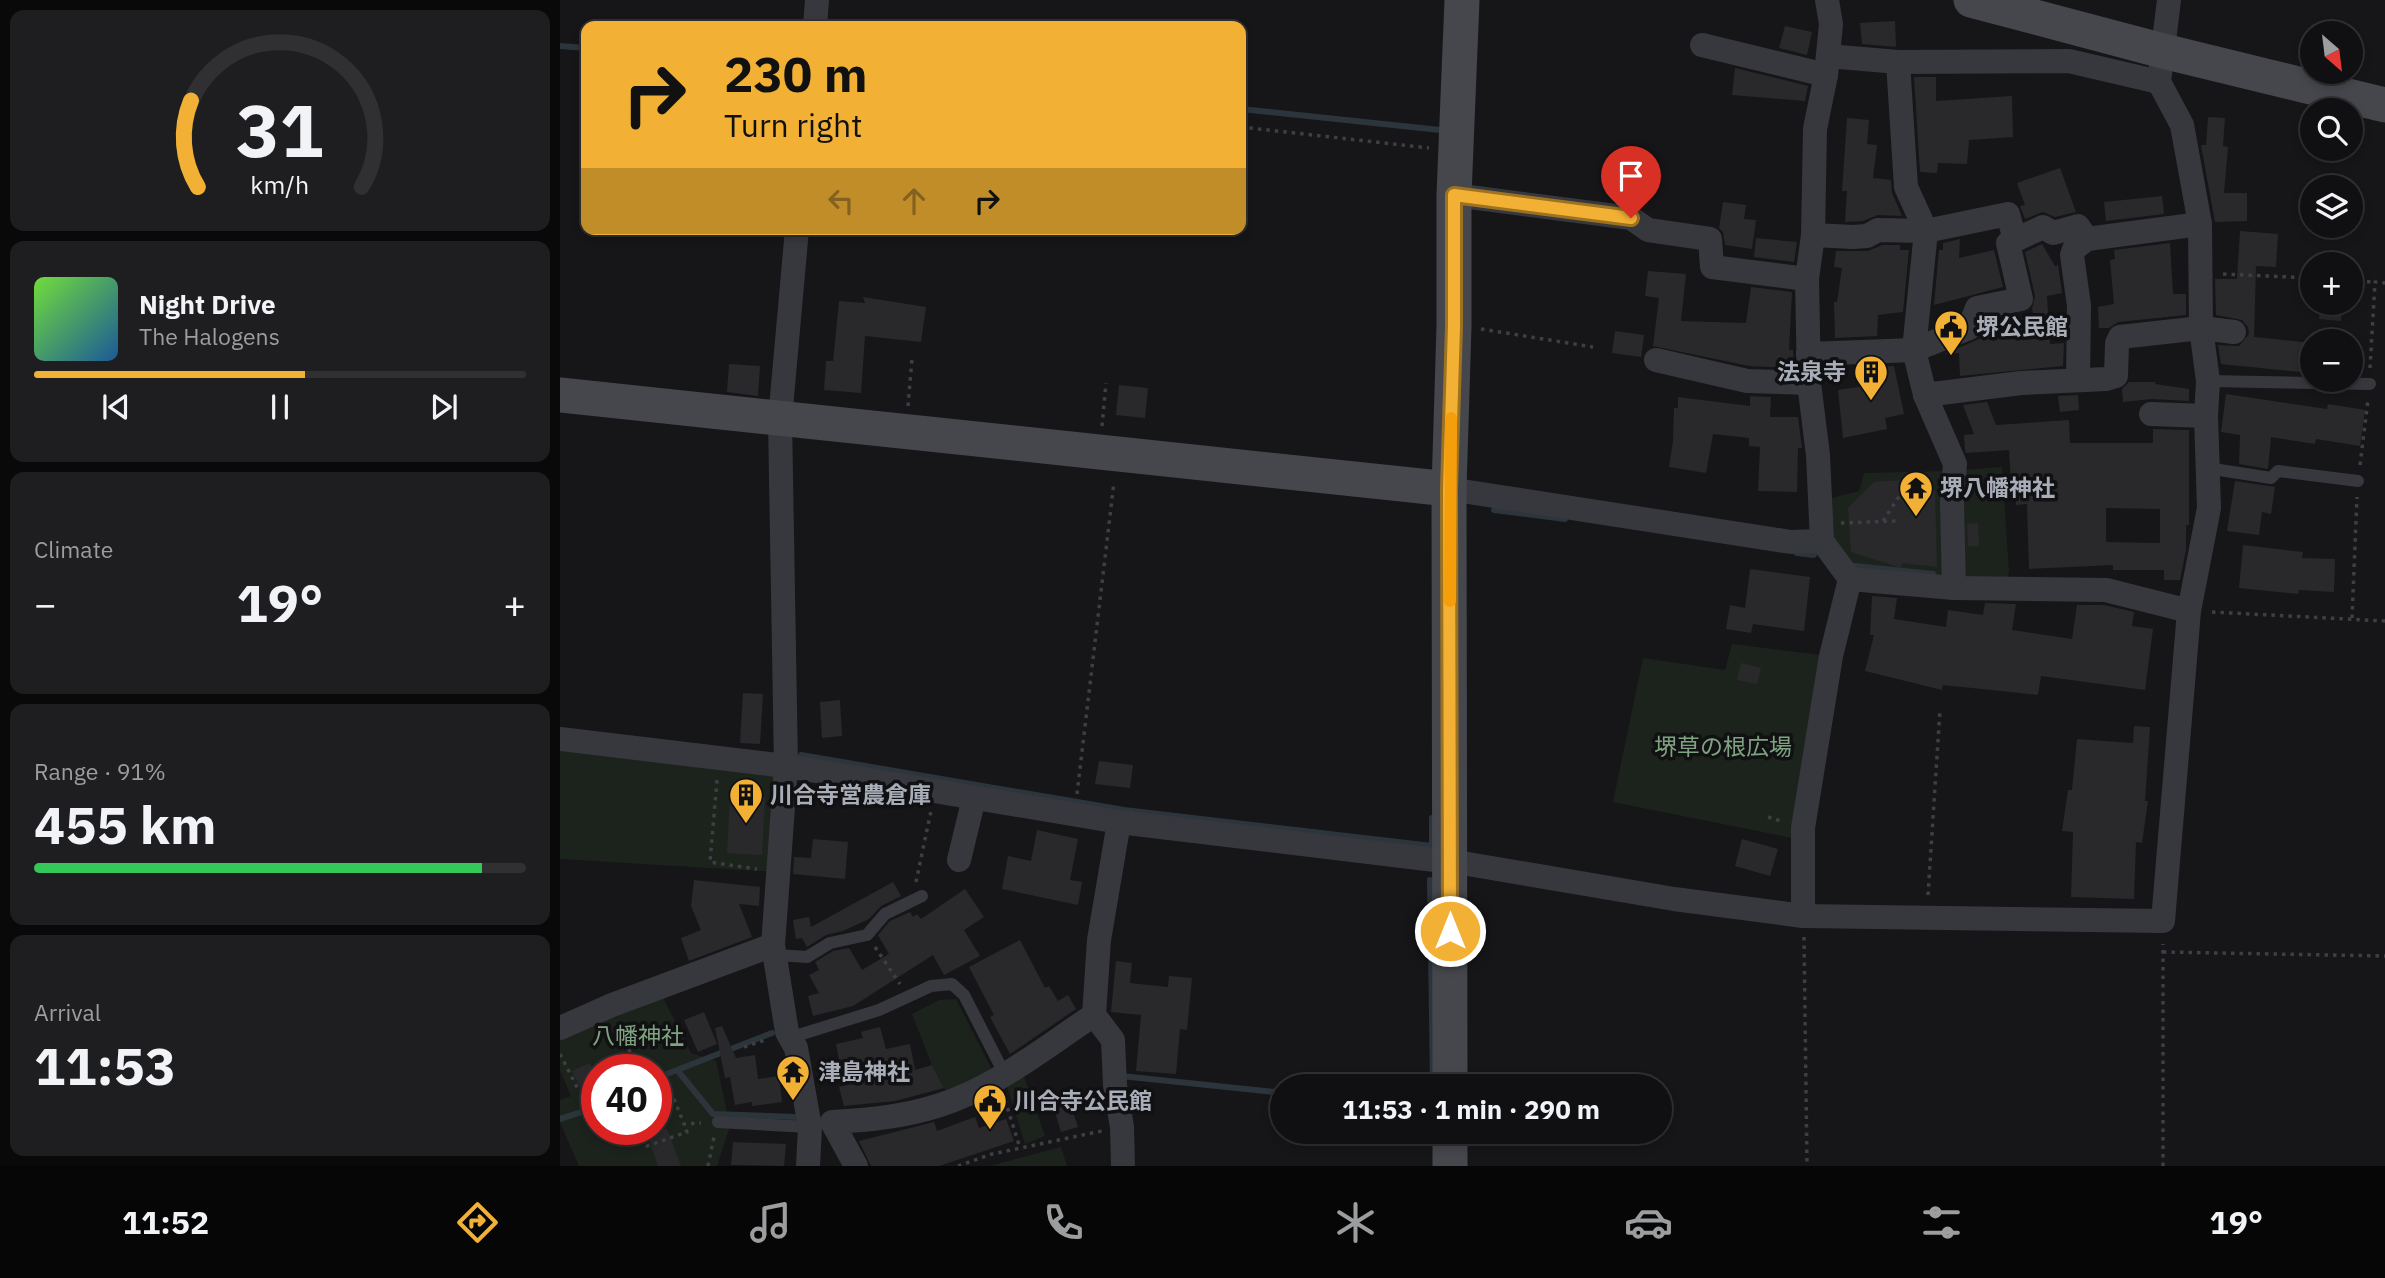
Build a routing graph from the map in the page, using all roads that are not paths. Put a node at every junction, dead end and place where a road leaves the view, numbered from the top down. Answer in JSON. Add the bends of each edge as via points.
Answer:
{"nodes":[{"id":1,"x":817,"y":0,"type":"edge"},
{"id":2,"x":1462,"y":0,"type":"edge"},
{"id":3,"x":1827,"y":0,"type":"edge"},
{"id":4,"x":1971,"y":0,"type":"edge"},
{"id":5,"x":2062,"y":0,"type":"edge"},
{"id":6,"x":815,"y":21,"type":"edge"},
{"id":7,"x":2164,"y":40,"type":"edge"},
{"id":8,"x":1702,"y":45,"type":"dead end"},
{"id":9,"x":1898,"y":62,"type":"junction"},
{"id":10,"x":2300,"y":64,"type":"edge"},
{"id":11,"x":1827,"y":66,"type":"junction"},
{"id":12,"x":2363,"y":80,"type":"edge"},
{"id":13,"x":2385,"y":85,"type":"edge"},
{"id":14,"x":2385,"y":106,"type":"edge"},
{"id":15,"x":1454,"y":195,"type":"junction"},
{"id":16,"x":2200,"y":225,"type":"junction"},
{"id":17,"x":1926,"y":231,"type":"junction"},
{"id":18,"x":796,"y":235,"type":"edge"},
{"id":19,"x":1813,"y":235,"type":"junction"},
{"id":20,"x":2087,"y":239,"type":"junction"},
{"id":21,"x":2015,"y":240,"type":"junction"},
{"id":22,"x":1807,"y":279,"type":"junction"},
{"id":23,"x":2201,"y":328,"type":"junction"},
{"id":24,"x":2234,"y":332,"type":"dead end"},
{"id":25,"x":1914,"y":350,"type":"junction"},
{"id":26,"x":1808,"y":354,"type":"junction"},
{"id":27,"x":1656,"y":360,"type":"dead end"},
{"id":28,"x":2078,"y":379,"type":"junction"},
{"id":29,"x":2208,"y":381,"type":"junction"},
{"id":30,"x":1809,"y":383,"type":"junction"},
{"id":31,"x":2370,"y":384,"type":"road end"},
{"id":32,"x":560,"y":395,"type":"edge"},
{"id":33,"x":1925,"y":395,"type":"junction"},
{"id":34,"x":2151,"y":414,"type":"dead end"},
{"id":35,"x":2206,"y":416,"type":"junction"},
{"id":36,"x":780,"y":419,"type":"junction"},
{"id":37,"x":2207,"y":468,"type":"junction"},
{"id":38,"x":2358,"y":481,"type":"road end"},
{"id":39,"x":1449,"y":489,"type":"junction"},
{"id":40,"x":1822,"y":533,"type":"junction"},
{"id":41,"x":1850,"y":579,"type":"junction"},
{"id":42,"x":1954,"y":588,"type":"junction"},
{"id":43,"x":2189,"y":611,"type":"junction"},
{"id":44,"x":560,"y":738,"type":"edge"},
{"id":45,"x":786,"y":766,"type":"junction"},
{"id":46,"x":974,"y":798,"type":"junction"},
{"id":47,"x":1119,"y":822,"type":"junction"},
{"id":48,"x":959,"y":860,"type":"dead end"},
{"id":49,"x":1451,"y":863,"type":"junction"},
{"id":50,"x":922,"y":896,"type":"dead end"},
{"id":51,"x":1803,"y":916,"type":"junction"},
{"id":52,"x":775,"y":950,"type":"junction"},
{"id":53,"x":1094,"y":1015,"type":"junction"},
{"id":54,"x":560,"y":1028,"type":"edge"},
{"id":55,"x":789,"y":1038,"type":"junction"},
{"id":56,"x":1450,"y":1074,"type":"edge"},
{"id":57,"x":1001,"y":1076,"type":"junction"},
{"id":58,"x":718,"y":1122,"type":"road end"},
{"id":59,"x":821,"y":1125,"type":"junction"},
{"id":60,"x":1450,"y":1144,"type":"edge"},
{"id":61,"x":808,"y":1166,"type":"edge"},
{"id":62,"x":856,"y":1166,"type":"edge"},
{"id":63,"x":1123,"y":1166,"type":"edge"},
{"id":64,"x":1450,"y":1166,"type":"edge"}],
"edges":[{"from":1,"to":6,"type":"street"},
{"from":2,"to":15,"type":"street"},
{"from":3,"to":11,"type":"street","via":[[1831,24]]},
{"from":4,"to":7,"type":"street"},
{"from":5,"to":7,"type":"street"},
{"from":7,"to":9,"type":"street","via":[[2069,61]]},
{"from":7,"to":10,"type":"street"},
{"from":7,"to":14,"type":"street"},
{"from":7,"to":16,"type":"street"},
{"from":8,"to":11,"type":"street"},
{"from":9,"to":11,"type":"street"},
{"from":9,"to":17,"type":"street","via":[[1906,187]]},
{"from":11,"to":19,"type":"street","via":[[1815,129]]},
{"from":12,"to":13,"type":"street"},
{"from":15,"to":22,"type":"street","via":[[1631,218],[1648,230],[1710,239],[1712,268]]},
{"from":15,"to":39,"type":"street"},
{"from":16,"to":20,"type":"street"},
{"from":16,"to":23,"type":"street"},
{"from":17,"to":19,"type":"street"},
{"from":17,"to":21,"type":"street","via":[[2008,214]]},
{"from":17,"to":25,"type":"street"},
{"from":18,"to":36,"type":"street"},
{"from":19,"to":22,"type":"street"},
{"from":20,"to":21,"type":"street","via":[[2078,226],[2053,233],[2043,227]]},
{"from":20,"to":28,"type":"street","via":[[2072,255],[2079,306]]},
{"from":21,"to":25,"type":"street","via":[[2008,243],[2021,299],[1977,308],[1969,328]]},
{"from":22,"to":26,"type":"street"},
{"from":23,"to":24,"type":"street"},
{"from":23,"to":28,"type":"street","via":[[2120,337],[2116,376]]},
{"from":23,"to":29,"type":"street"},
{"from":25,"to":26,"type":"street"},
{"from":25,"to":33,"type":"street"},
{"from":26,"to":30,"type":"street"},
{"from":27,"to":30,"type":"street","via":[[1746,382]]},
{"from":28,"to":33,"type":"street"},
{"from":29,"to":31,"type":"lane"},
{"from":29,"to":35,"type":"street"},
{"from":30,"to":40,"type":"street"},
{"from":32,"to":36,"type":"street"},
{"from":33,"to":42,"type":"street","via":[[1955,464]]},
{"from":34,"to":35,"type":"street"},
{"from":35,"to":37,"type":"street"},
{"from":36,"to":39,"type":"street"},
{"from":36,"to":45,"type":"street"},
{"from":37,"to":38,"type":"lane","via":[[2271,478],[2278,471]]},
{"from":37,"to":43,"type":"street","via":[[2209,508]]},
{"from":39,"to":40,"type":"street","via":[[1791,542]]},
{"from":39,"to":49,"type":"street"},
{"from":40,"to":41,"type":"street"},
{"from":41,"to":42,"type":"street"},
{"from":41,"to":51,"type":"street","via":[[1831,656],[1803,828]]},
{"from":42,"to":43,"type":"street","via":[[2106,590]]},
{"from":43,"to":51,"type":"street","via":[[2162,921]]},
{"from":44,"to":45,"type":"street"},
{"from":45,"to":46,"type":"street"},
{"from":45,"to":52,"type":"street"},
{"from":46,"to":47,"type":"street"},
{"from":46,"to":48,"type":"street"},
{"from":47,"to":49,"type":"street"},
{"from":47,"to":53,"type":"street","via":[[1099,940]]},
{"from":49,"to":51,"type":"street"},
{"from":49,"to":56,"type":"street"},
{"from":50,"to":52,"type":"lane","via":[[885,914],[867,935],[830,943],[807,957]]},
{"from":52,"to":54,"type":"street","via":[[612,1005]]},
{"from":52,"to":55,"type":"street"},
{"from":53,"to":57,"type":"street"},
{"from":53,"to":63,"type":"street","via":[[1113,1040]]},
{"from":55,"to":57,"type":"lane","via":[[879,1010],[931,986],[952,984],[964,995]]},
{"from":55,"to":59,"type":"street"},
{"from":57,"to":59,"type":"street","via":[[939,1105],[887,1119]]},
{"from":58,"to":59,"type":"lane"},
{"from":59,"to":61,"type":"street"},
{"from":59,"to":62,"type":"street"},
{"from":60,"to":64,"type":"street"}]}
